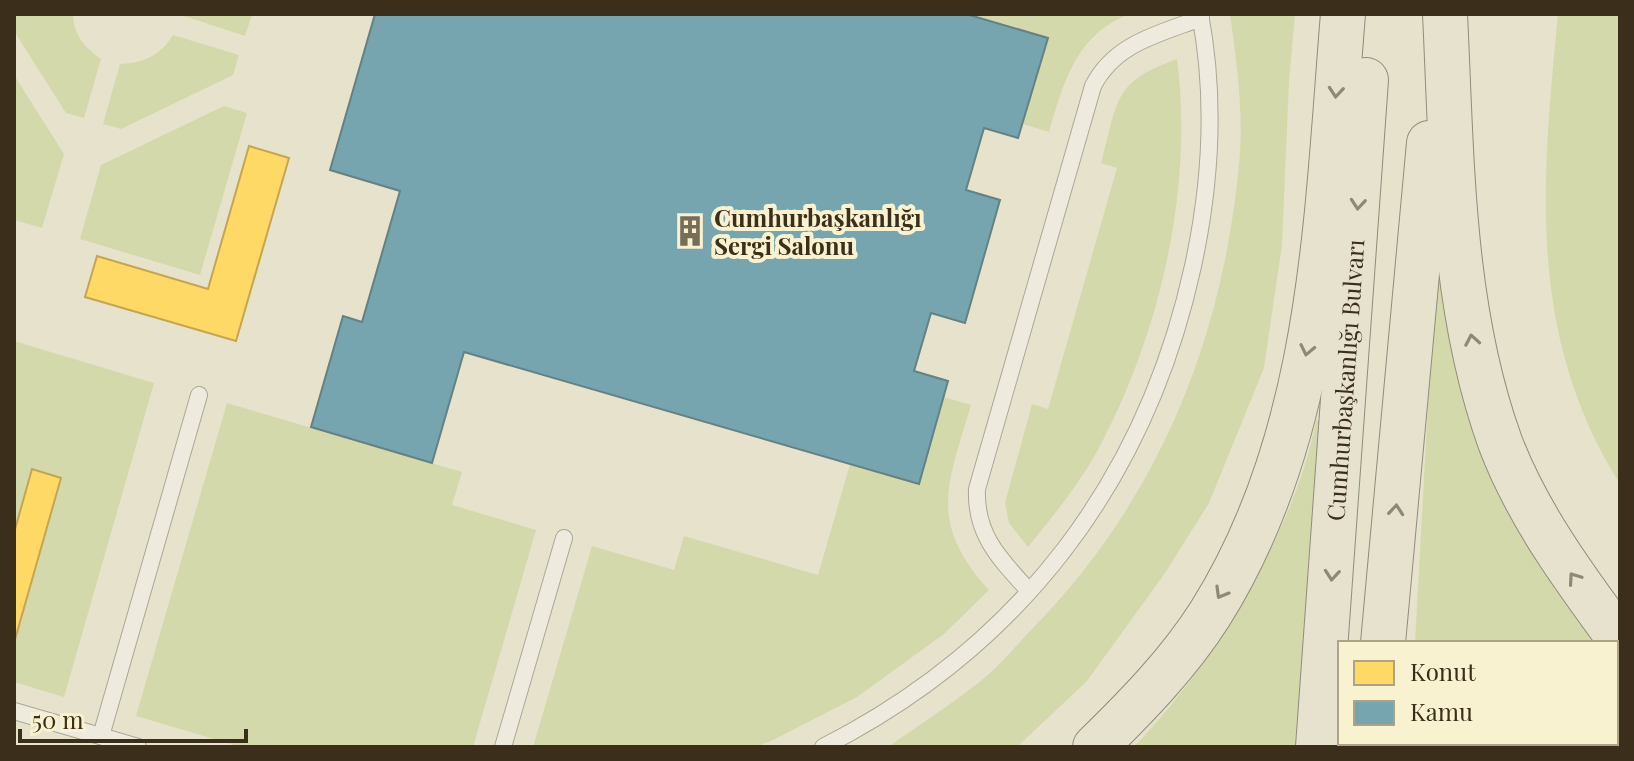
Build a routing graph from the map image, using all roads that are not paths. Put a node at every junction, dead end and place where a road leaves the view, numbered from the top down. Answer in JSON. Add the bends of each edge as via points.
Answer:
{"nodes":[{"id":1,"x":1343,"y":14,"type":"edge"},
{"id":2,"x":1370,"y":14,"type":"edge"},
{"id":3,"x":1443,"y":14,"type":"edge"},
{"id":4,"x":1201,"y":16,"type":"edge"},
{"id":5,"x":199,"y":395,"type":"dead end"},
{"id":6,"x":564,"y":538,"type":"dead end"},
{"id":7,"x":1029,"y":591,"type":"junction"},
{"id":8,"x":1620,"y":640,"type":"edge"},
{"id":9,"x":1383,"y":641,"type":"edge"},
{"id":10,"x":14,"y":711,"type":"edge"},
{"id":11,"x":101,"y":736,"type":"junction"},
{"id":12,"x":138,"y":747,"type":"edge"},
{"id":13,"x":503,"y":747,"type":"edge"},
{"id":14,"x":823,"y":747,"type":"edge"},
{"id":15,"x":1095,"y":747,"type":"edge"},
{"id":16,"x":1318,"y":747,"type":"edge"}],
"edges":[{"from":1,"to":15,"type":"main road","one_way":true,"via":[[1315,315],[1285,450],[1265,507],[1209,615],[1172,665]]},
{"from":2,"to":16,"type":"main road","name":"Cumhurbaşkanlığı Bulvarı","one_way":true},
{"from":8,"to":3,"type":"main road","one_way":true,"via":[[1570,573],[1539,519],[1501,445],[1477,367],[1454,198]]},
{"from":9,"to":3,"type":"main road","one_way":true},
{"from":4,"to":7,"type":"lane","via":[[1210,83],[1210,161],[1181,320],[1124,462],[1086,522]]},
{"from":4,"to":7,"type":"lane","via":[[1123,50],[1093,86],[977,489],[982,534]]},
{"from":5,"to":11,"type":"lane"},
{"from":6,"to":13,"type":"lane"},
{"from":7,"to":14,"type":"lane","via":[[964,657],[872,722]]},
{"from":10,"to":11,"type":"lane"},
{"from":11,"to":12,"type":"lane"}]}
